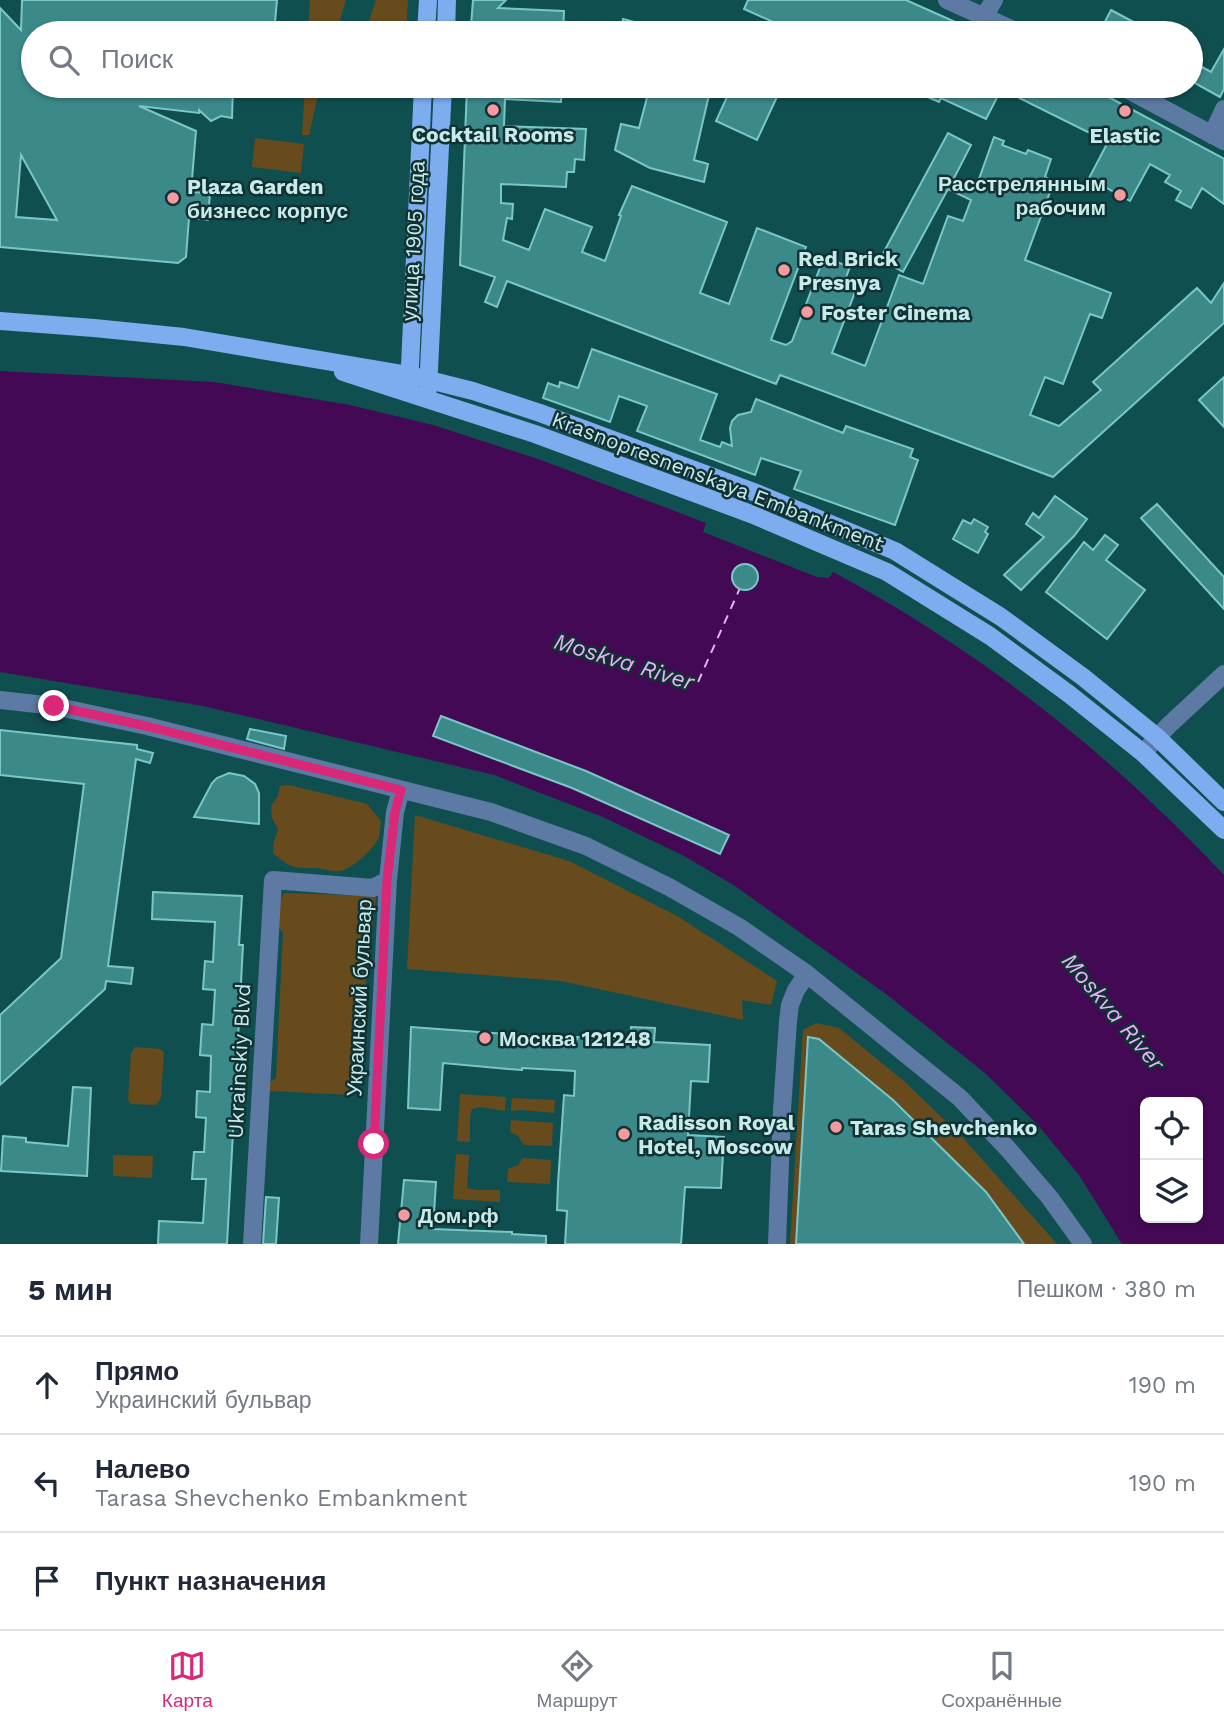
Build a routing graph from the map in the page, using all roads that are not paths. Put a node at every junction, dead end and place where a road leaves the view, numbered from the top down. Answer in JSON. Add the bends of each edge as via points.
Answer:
{"nodes":[{"id":1,"x":428,"y":0,"type":"edge"},
{"id":2,"x":447,"y":0,"type":"edge"},
{"id":3,"x":947,"y":0,"type":"edge"},
{"id":4,"x":994,"y":0,"type":"edge"},
{"id":5,"x":984,"y":17,"type":"junction"},
{"id":6,"x":427,"y":21,"type":"edge"},
{"id":7,"x":446,"y":21,"type":"edge"},
{"id":8,"x":993,"y":21,"type":"edge"},
{"id":9,"x":422,"y":98,"type":"edge"},
{"id":10,"x":442,"y":98,"type":"edge"},
{"id":11,"x":1143,"y":98,"type":"edge"},
{"id":12,"x":1224,"y":109,"type":"edge"},
{"id":13,"x":1218,"y":138,"type":"edge"},
{"id":14,"x":0,"y":321,"type":"edge"},
{"id":15,"x":287,"y":353,"type":"junction"},
{"id":16,"x":410,"y":375,"type":"junction"},
{"id":17,"x":428,"y":379,"type":"junction"},
{"id":18,"x":408,"y":394,"type":"junction"},
{"id":19,"x":427,"y":399,"type":"junction"},
{"id":20,"x":1224,"y":674,"type":"edge"},
{"id":21,"x":0,"y":700,"type":"edge"},
{"id":22,"x":1157,"y":737,"type":"junction"},
{"id":23,"x":1143,"y":753,"type":"junction"},
{"id":24,"x":401,"y":790,"type":"junction"},
{"id":25,"x":1224,"y":802,"type":"edge"},
{"id":26,"x":1224,"y":830,"type":"edge"},
{"id":27,"x":273,"y":880,"type":"joint"},
{"id":28,"x":387,"y":880,"type":"junction"},
{"id":29,"x":807,"y":974,"type":"junction"},
{"id":30,"x":252,"y":1244,"type":"edge"},
{"id":31,"x":369,"y":1244,"type":"edge"},
{"id":32,"x":777,"y":1244,"type":"edge"},
{"id":33,"x":1083,"y":1244,"type":"edge"}],
"edges":[{"from":1,"to":6,"type":"main road"},
{"from":2,"to":7,"type":"main road"},
{"from":3,"to":5,"type":"street"},
{"from":4,"to":5,"type":"street"},
{"from":5,"to":8,"type":"street"},
{"from":9,"to":16,"type":"main road","name":"улица 1905 года"},
{"from":10,"to":17,"type":"main road","name":"улица 1905 года"},
{"from":11,"to":13,"type":"street"},
{"from":12,"to":13,"type":"street"},
{"from":14,"to":15,"type":"main road","name":"Krasnopresnenskaya Embankment","via":[[184,337]]},
{"from":15,"to":16,"type":"main road","name":"Krasnopresnenskaya Embankment"},
{"from":15,"to":18,"type":"main road","name":"Krasnopresnenskaya Embankment"},
{"from":16,"to":17,"type":"main road","name":"Krasnopresnenskaya Embankment"},
{"from":16,"to":18,"type":"main road","name":"улица 1905 года"},
{"from":17,"to":19,"type":"main road","name":"улица 1905 года"},
{"from":17,"to":22,"type":"main road","name":"Krasnopresnenskaya Embankment","via":[[540,413],[759,494],[895,551],[1001,617]]},
{"from":18,"to":19,"type":"main road","name":"Krasnopresnenskaya Embankment"},
{"from":19,"to":23,"type":"main road","name":"Krasnopresnenskaya Embankment","via":[[492,418],[688,491],[887,572],[990,636]]},
{"from":20,"to":22,"type":"street"},
{"from":21,"to":24,"type":"street","via":[[133,723]]},
{"from":22,"to":23,"type":"street"},
{"from":22,"to":25,"type":"main road","name":"Krasnopresnenskaya Embankment"},
{"from":23,"to":26,"type":"main road","name":"Krasnopresnenskaya Embankment"},
{"from":24,"to":28,"type":"street","name":"Украинский бульвар"},
{"from":24,"to":29,"type":"street","via":[[491,812],[586,846],[739,927]]},
{"from":27,"to":28,"type":"street","name":"Украинский бульвар","via":[[373,888]]},
{"from":27,"to":30,"type":"street","name":"Ukrainskiy Blvd"},
{"from":28,"to":31,"type":"street","name":"Украинский бульвар"},
{"from":29,"to":32,"type":"street","via":[[793,997],[788,1021]]},
{"from":29,"to":33,"type":"street","via":[[960,1098],[1008,1149]]}]}
